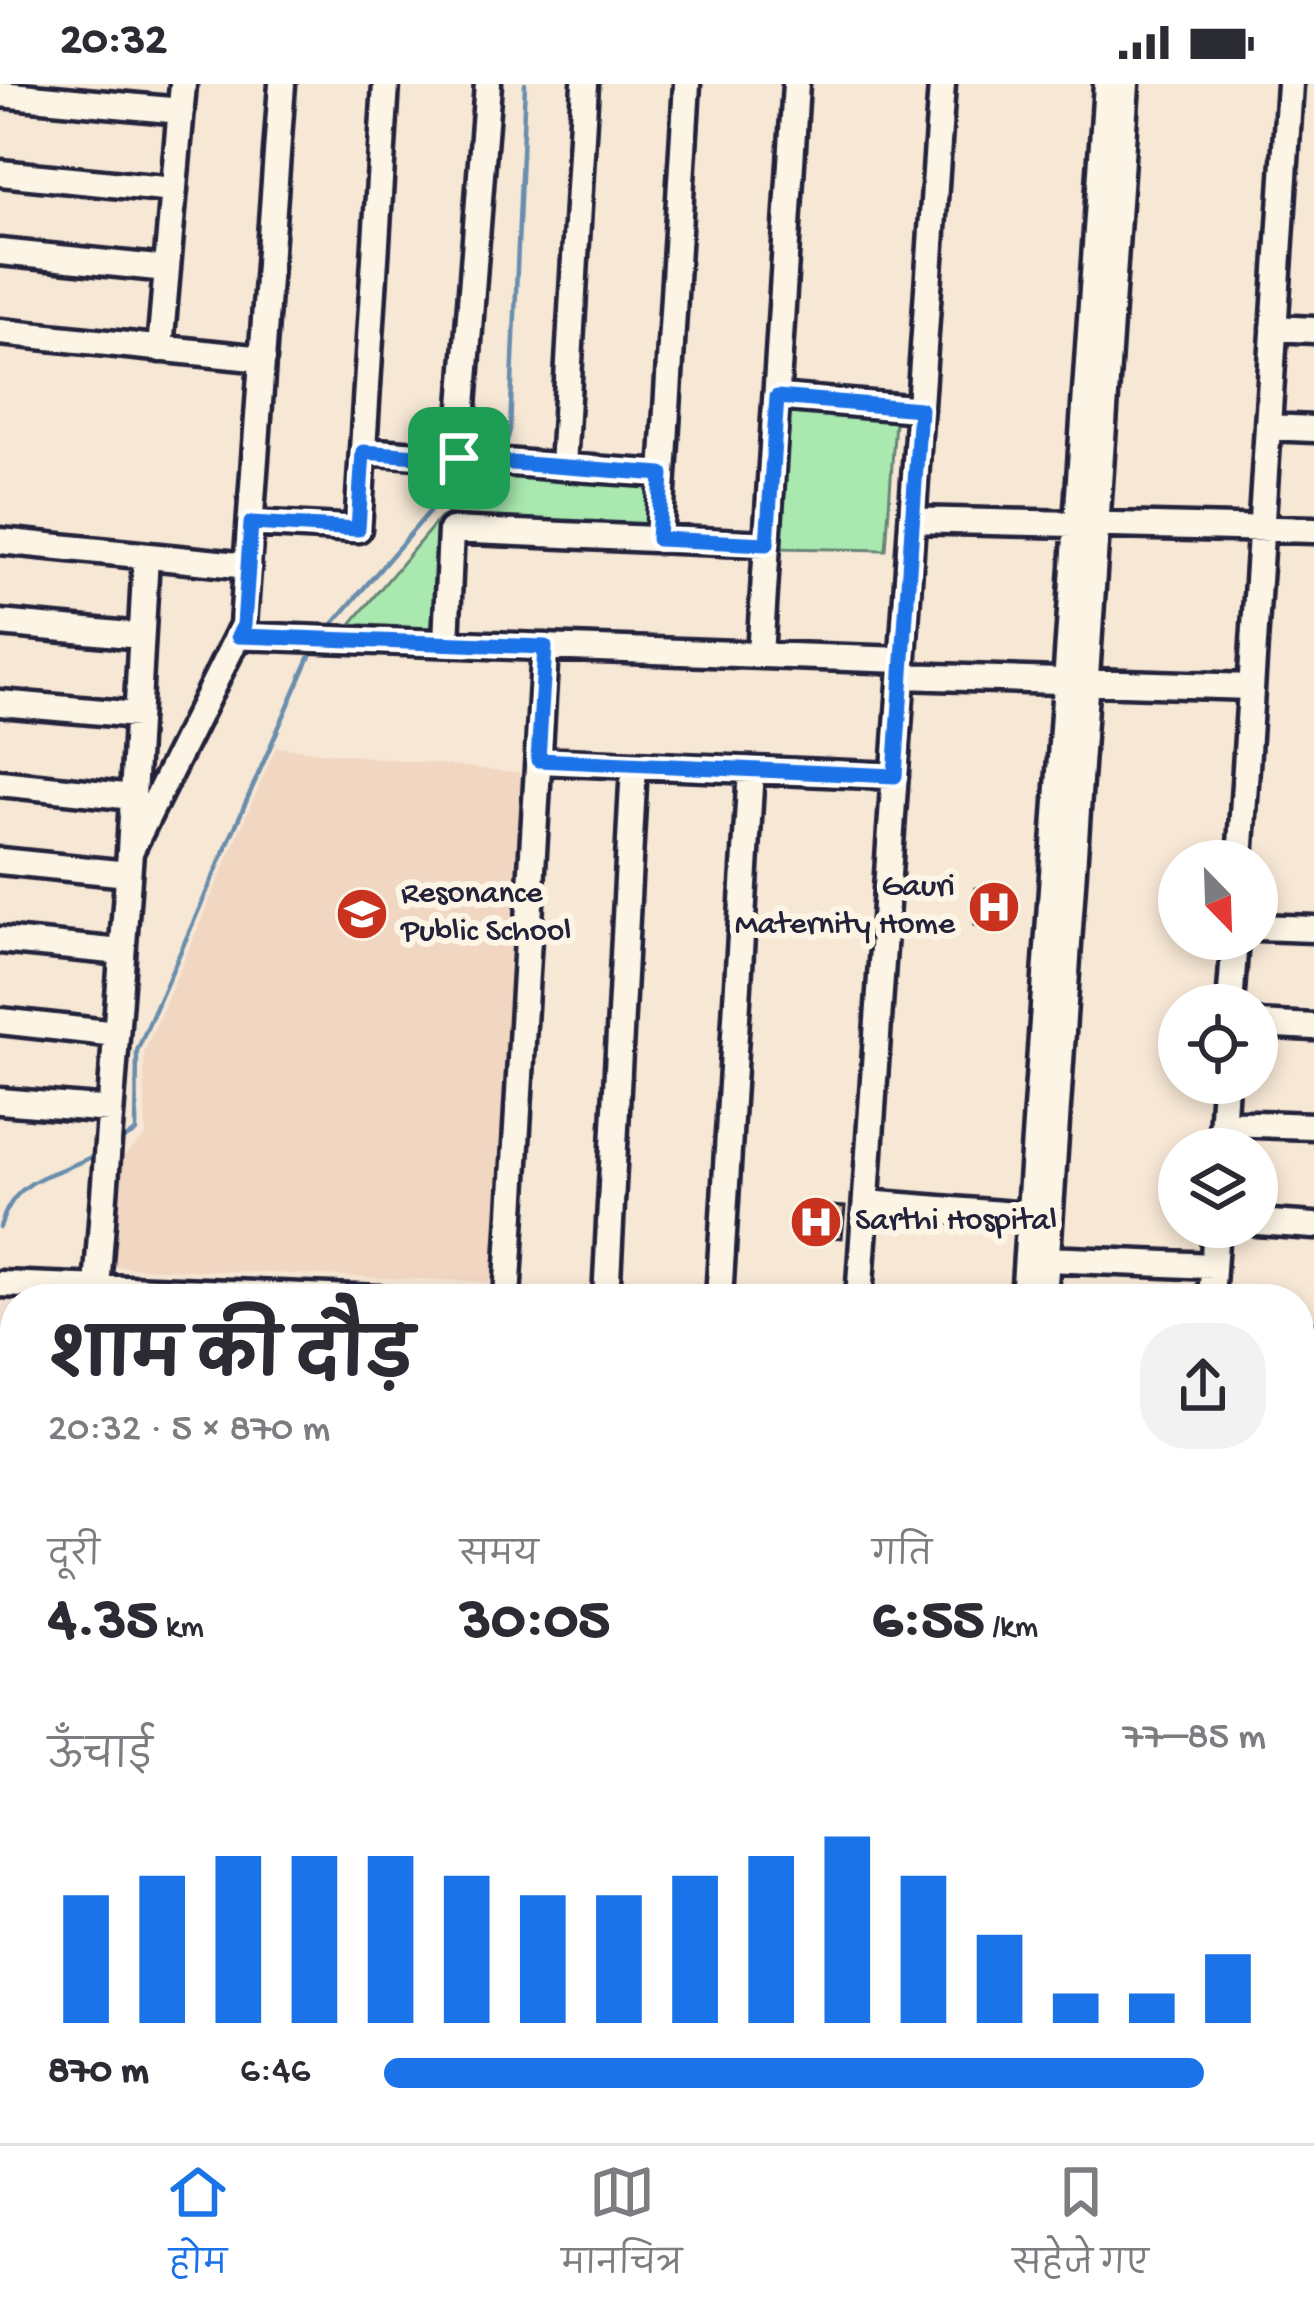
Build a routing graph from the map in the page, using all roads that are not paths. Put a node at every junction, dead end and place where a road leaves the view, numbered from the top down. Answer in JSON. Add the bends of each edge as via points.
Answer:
{"nodes":[{"id":1,"x":183,"y":84,"type":"edge"},
{"id":2,"x":282,"y":84,"type":"edge"},
{"id":3,"x":386,"y":84,"type":"edge"},
{"id":4,"x":488,"y":84,"type":"edge"},
{"id":5,"x":585,"y":84,"type":"edge"},
{"id":6,"x":687,"y":84,"type":"edge"},
{"id":7,"x":796,"y":84,"type":"edge"},
{"id":8,"x":942,"y":84,"type":"edge"},
{"id":9,"x":1107,"y":84,"type":"edge"},
{"id":10,"x":1126,"y":84,"type":"edge"},
{"id":11,"x":1290,"y":84,"type":"edge"},
{"id":12,"x":0,"y":94,"type":"edge"},
{"id":13,"x":181,"y":111,"type":"junction"},
{"id":14,"x":0,"y":173,"type":"edge"},
{"id":15,"x":174,"y":190,"type":"junction"},
{"id":16,"x":0,"y":252,"type":"edge"},
{"id":17,"x":167,"y":268,"type":"junction"},
{"id":18,"x":1274,"y":328,"type":"junction"},
{"id":19,"x":1314,"y":330,"type":"edge"},
{"id":20,"x":0,"y":332,"type":"edge"},
{"id":21,"x":160,"y":349,"type":"junction"},
{"id":22,"x":262,"y":359,"type":"junction"},
{"id":23,"x":777,"y":397,"type":"junction"},
{"id":24,"x":920,"y":409,"type":"junction"},
{"id":25,"x":1268,"y":427,"type":"junction"},
{"id":26,"x":1314,"y":429,"type":"edge"},
{"id":27,"x":363,"y":452,"type":"junction"},
{"id":28,"x":459,"y":458,"type":"junction"},
{"id":29,"x":563,"y":467,"type":"junction"},
{"id":30,"x":662,"y":474,"type":"junction"},
{"id":31,"x":913,"y":520,"type":"junction"},
{"id":32,"x":251,"y":523,"type":"junction"},
{"id":33,"x":1086,"y":525,"type":"junction"},
{"id":34,"x":1261,"y":528,"type":"junction"},
{"id":35,"x":1314,"y":530,"type":"edge"},
{"id":36,"x":658,"y":539,"type":"junction"},
{"id":37,"x":0,"y":541,"type":"edge"},
{"id":38,"x":767,"y":544,"type":"junction"},
{"id":39,"x":146,"y":556,"type":"junction"},
{"id":40,"x":248,"y":566,"type":"junction"},
{"id":41,"x":0,"y":623,"type":"edge"},
{"id":42,"x":141,"y":636,"type":"junction"},
{"id":43,"x":238,"y":636,"type":"junction"},
{"id":44,"x":446,"y":644,"type":"junction"},
{"id":45,"x":545,"y":647,"type":"junction"},
{"id":46,"x":760,"y":655,"type":"junction"},
{"id":47,"x":902,"y":668,"type":"junction"},
{"id":48,"x":1075,"y":684,"type":"junction"},
{"id":49,"x":1251,"y":687,"type":"junction"},
{"id":50,"x":0,"y":703,"type":"edge"},
{"id":51,"x":137,"y":715,"type":"junction"},
{"id":52,"x":538,"y":760,"type":"junction"},
{"id":53,"x":634,"y":765,"type":"junction"},
{"id":54,"x":751,"y":770,"type":"junction"},
{"id":55,"x":895,"y":776,"type":"junction"},
{"id":56,"x":0,"y":783,"type":"edge"},
{"id":57,"x":133,"y":797,"type":"junction"},
{"id":58,"x":1241,"y":840,"type":"edge"},
{"id":59,"x":0,"y":861,"type":"edge"},
{"id":60,"x":129,"y":863,"type":"junction"},
{"id":61,"x":1278,"y":928,"type":"edge"},
{"id":62,"x":1314,"y":929,"type":"edge"},
{"id":63,"x":0,"y":940,"type":"edge"},
{"id":64,"x":122,"y":952,"type":"junction"},
{"id":65,"x":0,"y":1021,"type":"edge"},
{"id":66,"x":1278,"y":1025,"type":"edge"},
{"id":67,"x":1314,"y":1027,"type":"edge"},
{"id":68,"x":116,"y":1034,"type":"junction"},
{"id":69,"x":0,"y":1101,"type":"edge"},
{"id":70,"x":1224,"y":1104,"type":"edge"},
{"id":71,"x":110,"y":1110,"type":"junction"},
{"id":72,"x":1223,"y":1123,"type":"junction"},
{"id":73,"x":1314,"y":1126,"type":"edge"},
{"id":74,"x":1223,"y":1128,"type":"edge"},
{"id":75,"x":866,"y":1203,"type":"junction"},
{"id":76,"x":1039,"y":1217,"type":"junction"},
{"id":77,"x":1278,"y":1223,"type":"edge"},
{"id":78,"x":1314,"y":1226,"type":"edge"},
{"id":79,"x":1215,"y":1248,"type":"edge"},
{"id":80,"x":1047,"y":1259,"type":"junction"},
{"id":81,"x":1214,"y":1266,"type":"junction"},
{"id":82,"x":97,"y":1284,"type":"edge"},
{"id":83,"x":508,"y":1284,"type":"edge"},
{"id":84,"x":607,"y":1284,"type":"edge"},
{"id":85,"x":720,"y":1284,"type":"edge"},
{"id":86,"x":860,"y":1284,"type":"edge"},
{"id":87,"x":1027,"y":1284,"type":"edge"},
{"id":88,"x":1045,"y":1284,"type":"edge"},
{"id":89,"x":1212,"y":1284,"type":"edge"}],
"edges":[{"from":1,"to":13,"type":"street"},
{"from":2,"to":22,"type":"street"},
{"from":3,"to":27,"type":"street"},
{"from":4,"to":28,"type":"street"},
{"from":5,"to":29,"type":"street"},
{"from":6,"to":30,"type":"street"},
{"from":7,"to":23,"type":"street"},
{"from":8,"to":24,"type":"street"},
{"from":9,"to":33,"type":"street"},
{"from":10,"to":33,"type":"street"},
{"from":11,"to":18,"type":"street"},
{"from":12,"to":13,"type":"street"},
{"from":13,"to":15,"type":"street"},
{"from":14,"to":15,"type":"street"},
{"from":15,"to":17,"type":"street"},
{"from":16,"to":17,"type":"street"},
{"from":17,"to":21,"type":"street"},
{"from":18,"to":19,"type":"street"},
{"from":18,"to":25,"type":"street"},
{"from":20,"to":21,"type":"street"},
{"from":21,"to":22,"type":"street"},
{"from":22,"to":32,"type":"street"},
{"from":23,"to":24,"type":"street"},
{"from":23,"to":38,"type":"street"},
{"from":24,"to":31,"type":"street"},
{"from":25,"to":26,"type":"street"},
{"from":25,"to":34,"type":"street"},
{"from":27,"to":28,"type":"street"},
{"from":27,"to":32,"type":"street","via":[[358,529]]},
{"from":28,"to":29,"type":"street"},
{"from":29,"to":30,"type":"street"},
{"from":30,"to":36,"type":"street"},
{"from":31,"to":33,"type":"street"},
{"from":31,"to":47,"type":"street"},
{"from":32,"to":40,"type":"street"},
{"from":33,"to":34,"type":"street"},
{"from":33,"to":48,"type":"street"},
{"from":34,"to":35,"type":"street"},
{"from":34,"to":49,"type":"street"},
{"from":36,"to":38,"type":"street"},
{"from":36,"to":44,"type":"street","via":[[451,530]]},
{"from":37,"to":39,"type":"street"},
{"from":38,"to":46,"type":"street"},
{"from":39,"to":40,"type":"street"},
{"from":39,"to":42,"type":"street"},
{"from":40,"to":43,"type":"street"},
{"from":41,"to":42,"type":"street"},
{"from":42,"to":51,"type":"street"},
{"from":43,"to":44,"type":"street"},
{"from":43,"to":60,"type":"street"},
{"from":44,"to":45,"type":"street"},
{"from":45,"to":46,"type":"street"},
{"from":45,"to":52,"type":"street"},
{"from":46,"to":47,"type":"street"},
{"from":47,"to":48,"type":"street"},
{"from":47,"to":55,"type":"street"},
{"from":48,"to":49,"type":"street"},
{"from":48,"to":76,"type":"street"},
{"from":49,"to":58,"type":"street"},
{"from":50,"to":51,"type":"street"},
{"from":51,"to":57,"type":"street"},
{"from":52,"to":53,"type":"street"},
{"from":52,"to":83,"type":"street"},
{"from":53,"to":54,"type":"street"},
{"from":53,"to":84,"type":"street"},
{"from":54,"to":55,"type":"street"},
{"from":54,"to":85,"type":"street"},
{"from":55,"to":75,"type":"street"},
{"from":56,"to":57,"type":"street"},
{"from":57,"to":60,"type":"street"},
{"from":59,"to":60,"type":"street"},
{"from":60,"to":64,"type":"street"},
{"from":61,"to":62,"type":"street"},
{"from":63,"to":64,"type":"street"},
{"from":64,"to":68,"type":"street"},
{"from":65,"to":68,"type":"street"},
{"from":66,"to":67,"type":"street"},
{"from":68,"to":71,"type":"street"},
{"from":69,"to":71,"type":"street"},
{"from":70,"to":72,"type":"street"},
{"from":71,"to":82,"type":"street"},
{"from":72,"to":73,"type":"street"},
{"from":72,"to":74,"type":"street"},
{"from":75,"to":76,"type":"street"},
{"from":75,"to":86,"type":"street"},
{"from":76,"to":80,"type":"street"},
{"from":76,"to":87,"type":"street"},
{"from":77,"to":78,"type":"street"},
{"from":79,"to":81,"type":"street"},
{"from":80,"to":81,"type":"street"},
{"from":80,"to":88,"type":"street"},
{"from":81,"to":89,"type":"street"}]}
